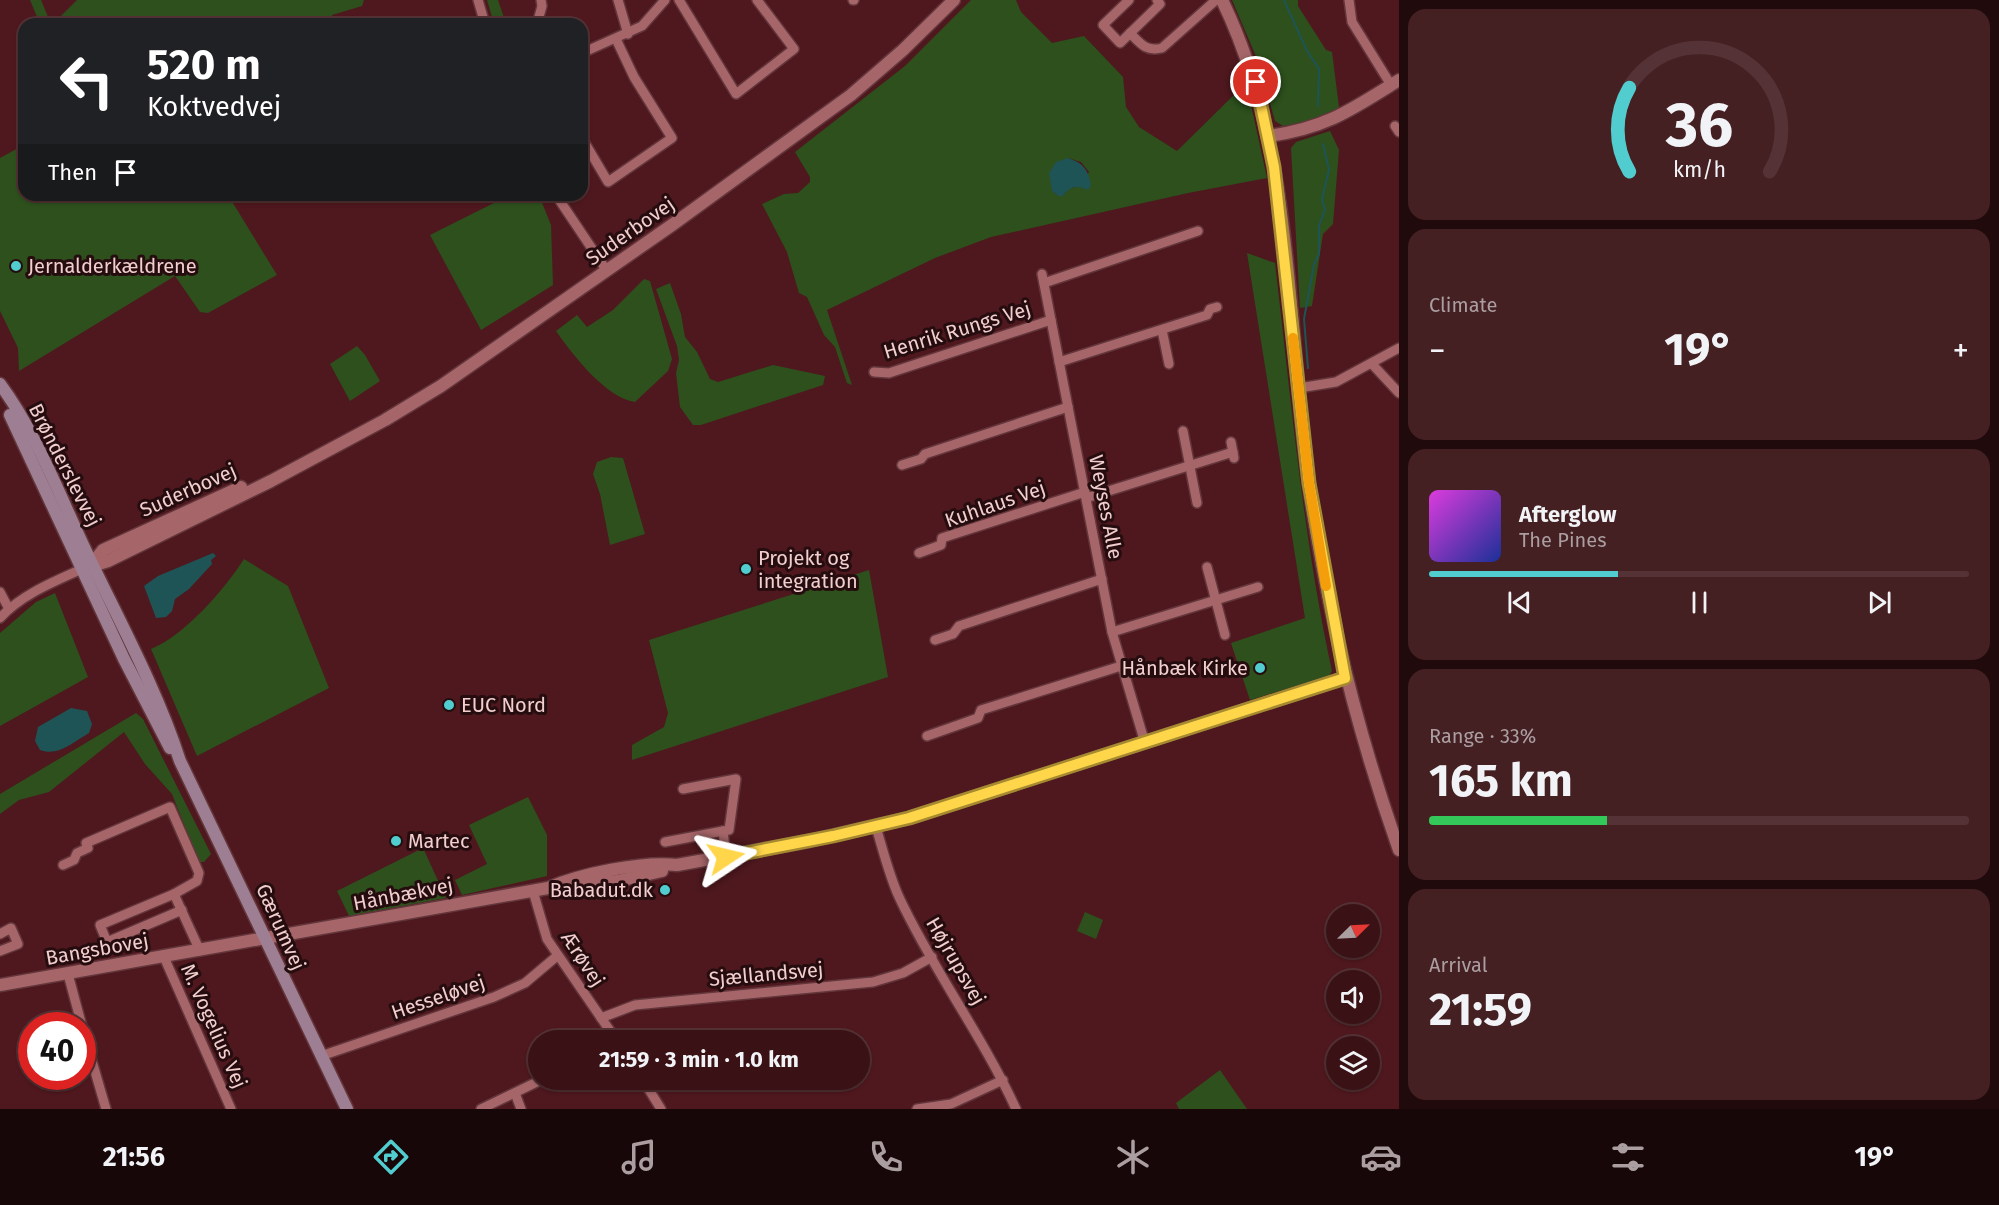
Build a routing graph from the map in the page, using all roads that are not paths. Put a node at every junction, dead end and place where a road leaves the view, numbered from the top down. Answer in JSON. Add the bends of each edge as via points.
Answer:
{"nodes":[{"id":1,"x":478,"y":0,"type":"edge"},
{"id":2,"x":541,"y":0,"type":"edge"},
{"id":3,"x":618,"y":0,"type":"edge"},
{"id":4,"x":665,"y":0,"type":"edge"},
{"id":5,"x":679,"y":0,"type":"edge"},
{"id":6,"x":758,"y":0,"type":"edge"},
{"id":7,"x":954,"y":0,"type":"edge"},
{"id":8,"x":1129,"y":0,"type":"edge"},
{"id":9,"x":1157,"y":0,"type":"edge"},
{"id":10,"x":1216,"y":0,"type":"edge"},
{"id":11,"x":1222,"y":0,"type":"edge"},
{"id":12,"x":1349,"y":0,"type":"edge"},
{"id":13,"x":483,"y":18,"type":"edge"},
{"id":14,"x":539,"y":18,"type":"edge"},
{"id":15,"x":1130,"y":33,"type":"junction"},
{"id":16,"x":628,"y":34,"type":"junction"},
{"id":17,"x":616,"y":39,"type":"junction"},
{"id":18,"x":588,"y":51,"type":"edge"},
{"id":19,"x":1395,"y":82,"type":"edge"},
{"id":20,"x":1269,"y":136,"type":"junction"},
{"id":21,"x":588,"y":148,"type":"edge"},
{"id":22,"x":559,"y":201,"type":"edge"},
{"id":23,"x":1198,"y":231,"type":"dead end"},
{"id":24,"x":607,"y":271,"type":"junction"},
{"id":25,"x":1216,"y":307,"type":"dead end"},
{"id":26,"x":1051,"y":320,"type":"junction"},
{"id":27,"x":1162,"y":330,"type":"junction"},
{"id":28,"x":1399,"y":348,"type":"edge"},
{"id":29,"x":1059,"y":362,"type":"junction"},
{"id":30,"x":1169,"y":364,"type":"dead end"},
{"id":31,"x":1372,"y":364,"type":"junction"},
{"id":32,"x":874,"y":372,"type":"dead end"},
{"id":33,"x":0,"y":384,"type":"edge"},
{"id":34,"x":1299,"y":388,"type":"junction"},
{"id":35,"x":0,"y":390,"type":"edge"},
{"id":36,"x":1399,"y":393,"type":"edge"},
{"id":37,"x":1068,"y":406,"type":"junction"},
{"id":38,"x":1183,"y":431,"type":"dead end"},
{"id":39,"x":1233,"y":451,"type":"dead end"},
{"id":40,"x":902,"y":465,"type":"dead end"},
{"id":41,"x":1190,"y":465,"type":"junction"},
{"id":42,"x":1086,"y":495,"type":"junction"},
{"id":43,"x":1197,"y":502,"type":"dead end"},
{"id":44,"x":919,"y":553,"type":"dead end"},
{"id":45,"x":87,"y":567,"type":"junction"},
{"id":46,"x":1207,"y":567,"type":"dead end"},
{"id":47,"x":1102,"y":579,"type":"junction"},
{"id":48,"x":1258,"y":586,"type":"dead end"},
{"id":49,"x":0,"y":592,"type":"edge"},
{"id":50,"x":1215,"y":601,"type":"junction"},
{"id":51,"x":9,"y":609,"type":"junction"},
{"id":52,"x":0,"y":618,"type":"edge"},
{"id":53,"x":1112,"y":632,"type":"junction"},
{"id":54,"x":1225,"y":635,"type":"dead end"},
{"id":55,"x":935,"y":640,"type":"dead end"},
{"id":56,"x":1121,"y":666,"type":"junction"},
{"id":57,"x":1345,"y":678,"type":"junction"},
{"id":58,"x":927,"y":736,"type":"dead end"},
{"id":59,"x":1145,"y":743,"type":"junction"},
{"id":60,"x":683,"y":789,"type":"dead end"},
{"id":61,"x":876,"y":827,"type":"junction"},
{"id":62,"x":723,"y":831,"type":"junction"},
{"id":63,"x":664,"y":842,"type":"dead end"},
{"id":64,"x":1399,"y":850,"type":"edge"},
{"id":65,"x":726,"y":857,"type":"junction"},
{"id":66,"x":63,"y":865,"type":"dead end"},
{"id":67,"x":533,"y":891,"type":"junction"},
{"id":68,"x":174,"y":894,"type":"junction"},
{"id":69,"x":182,"y":910,"type":"junction"},
{"id":70,"x":0,"y":933,"type":"edge"},
{"id":71,"x":265,"y":939,"type":"junction"},
{"id":72,"x":0,"y":951,"type":"edge"},
{"id":73,"x":200,"y":951,"type":"junction"},
{"id":74,"x":557,"y":956,"type":"junction"},
{"id":75,"x":164,"y":957,"type":"junction"},
{"id":76,"x":932,"y":957,"type":"junction"},
{"id":77,"x":68,"y":974,"type":"junction"},
{"id":78,"x":0,"y":985,"type":"edge"},
{"id":79,"x":78,"y":1012,"type":"edge"},
{"id":80,"x":601,"y":1018,"type":"junction"},
{"id":81,"x":609,"y":1030,"type":"edge"},
{"id":82,"x":321,"y":1056,"type":"junction"},
{"id":83,"x":96,"y":1075,"type":"edge"},
{"id":84,"x":1003,"y":1080,"type":"junction"},
{"id":85,"x":528,"y":1087,"type":"edge"},
{"id":86,"x":650,"y":1090,"type":"edge"},
{"id":87,"x":515,"y":1093,"type":"junction"},
{"id":88,"x":106,"y":1109,"type":"edge"},
{"id":89,"x":231,"y":1109,"type":"edge"},
{"id":90,"x":347,"y":1109,"type":"edge"},
{"id":91,"x":481,"y":1109,"type":"edge"},
{"id":92,"x":521,"y":1109,"type":"edge"},
{"id":93,"x":661,"y":1109,"type":"edge"},
{"id":94,"x":917,"y":1109,"type":"edge"},
{"id":95,"x":1016,"y":1109,"type":"edge"}],
"edges":[{"from":1,"to":13,"type":"street"},
{"from":2,"to":14,"type":"street"},
{"from":3,"to":16,"type":"street"},
{"from":4,"to":16,"type":"street","via":[[650,20]]},
{"from":5,"to":6,"type":"street","via":[[736,94],[794,49]]},
{"from":7,"to":24,"type":"street","name":"Suderbovej","via":[[851,94]]},
{"from":8,"to":15,"type":"street","via":[[1103,25],[1120,43]]},
{"from":9,"to":15,"type":"street","via":[[1160,4]]},
{"from":10,"to":15,"type":"street","via":[[1162,48],[1152,50],[1143,46]]},
{"from":11,"to":20,"type":"street","via":[[1249,61]]},
{"from":12,"to":19,"type":"street","via":[[1352,22]]},
{"from":16,"to":17,"type":"street"},
{"from":17,"to":18,"type":"street"},
{"from":17,"to":21,"type":"street","via":[[672,138],[608,182]]},
{"from":19,"to":20,"type":"street","via":[[1325,124]]},
{"from":20,"to":34,"type":"street"},
{"from":22,"to":24,"type":"street"},
{"from":23,"to":26,"type":"street","name":"Weyses Alle","via":[[1043,279]]},
{"from":24,"to":45,"type":"street","name":"Suderbovej","via":[[385,420],[118,556]]},
{"from":25,"to":27,"type":"street","via":[[1207,315]]},
{"from":26,"to":29,"type":"street","name":"Weyses Alle"},
{"from":26,"to":32,"type":"street","name":"Henrik Rungs Vej","via":[[889,373]]},
{"from":27,"to":29,"type":"street"},
{"from":27,"to":30,"type":"street"},
{"from":28,"to":31,"type":"street"},
{"from":29,"to":37,"type":"street","name":"Weyses Alle"},
{"from":31,"to":34,"type":"street","via":[[1336,382]]},
{"from":31,"to":36,"type":"street"},
{"from":33,"to":45,"type":"main road","name":"Brønderslevvej","via":[[44,462]]},
{"from":34,"to":57,"type":"street","via":[[1309,483]]},
{"from":35,"to":45,"type":"main road","name":"Brønderslevvej","via":[[32,466]]},
{"from":37,"to":40,"type":"street"},
{"from":37,"to":42,"type":"street","name":"Weyses Alle"},
{"from":38,"to":41,"type":"street"},
{"from":39,"to":41,"type":"street"},
{"from":41,"to":42,"type":"street"},
{"from":41,"to":43,"type":"street"},
{"from":42,"to":44,"type":"street","name":"Kuhlaus Vej","via":[[942,538],[941,545]]},
{"from":42,"to":47,"type":"street","name":"Weyses Alle"},
{"from":45,"to":51,"type":"street"},
{"from":45,"to":71,"type":"main road","name":"Gærumvej","via":[[143,672],[180,761]]},
{"from":46,"to":50,"type":"street"},
{"from":47,"to":53,"type":"street","name":"Weyses Alle"},
{"from":47,"to":55,"type":"street","via":[[959,626],[953,634]]},
{"from":48,"to":50,"type":"street"},
{"from":49,"to":51,"type":"street"},
{"from":50,"to":53,"type":"street"},
{"from":50,"to":54,"type":"street"},
{"from":51,"to":52,"type":"street"},
{"from":53,"to":56,"type":"street","name":"Weyses Alle"},
{"from":56,"to":58,"type":"street","via":[[981,710],[978,718]]},
{"from":56,"to":59,"type":"street","name":"Weyses Alle"},
{"from":57,"to":59,"type":"street","name":"Hånbækvej"},
{"from":57,"to":64,"type":"street"},
{"from":59,"to":61,"type":"street","name":"Hånbækvej"},
{"from":60,"to":62,"type":"street","via":[[736,779],[729,830]]},
{"from":61,"to":65,"type":"street","name":"Hånbækvej"},
{"from":61,"to":76,"type":"street","name":"Højrupsvej","via":[[898,894]]},
{"from":62,"to":63,"type":"street"},
{"from":62,"to":65,"type":"street"},
{"from":65,"to":67,"type":"street","name":"Hånbækvej","via":[[618,870]]},
{"from":66,"to":68,"type":"street","name":"Bangsbovej","via":[[88,848],[86,843],[171,807],[199,873],[197,881]]},
{"from":67,"to":71,"type":"street","name":"Hånbækvej"},
{"from":67,"to":74,"type":"street","name":"Ærøvej","via":[[541,924]]},
{"from":68,"to":69,"type":"street"},
{"from":68,"to":69,"type":"street","name":"Bangsbovej","via":[[100,925],[107,942]]},
{"from":69,"to":73,"type":"street"},
{"from":70,"to":72,"type":"street","name":"Bangsbovej","via":[[11,928],[18,944]]},
{"from":71,"to":73,"type":"street","name":"Bangsbovej"},
{"from":71,"to":82,"type":"main road","name":"Gærumvej"},
{"from":73,"to":75,"type":"street","name":"Bangsbovej"},
{"from":74,"to":80,"type":"street","name":"Ærøvej"},
{"from":74,"to":82,"type":"street","name":"Hesseløvej","via":[[525,983],[494,997]]},
{"from":75,"to":77,"type":"street","name":"Bangsbovej"},
{"from":75,"to":89,"type":"street","name":"M. Vogelius Vej"},
{"from":76,"to":80,"type":"street","name":"Sjællandsvej","via":[[903,973],[873,982],[635,1005]]},
{"from":76,"to":84,"type":"street","name":"Højrupsvej"},
{"from":77,"to":78,"type":"street","name":"Bangsbovej"},
{"from":77,"to":79,"type":"street"},
{"from":80,"to":81,"type":"street","name":"Ærøvej"},
{"from":82,"to":90,"type":"main road","name":"Gærumvej"},
{"from":83,"to":88,"type":"street"},
{"from":84,"to":94,"type":"street","via":[[951,1104]]},
{"from":84,"to":95,"type":"street","name":"Højrupsvej"},
{"from":85,"to":87,"type":"street"},
{"from":86,"to":93,"type":"street"},
{"from":87,"to":91,"type":"street"},
{"from":87,"to":92,"type":"street"}]}
